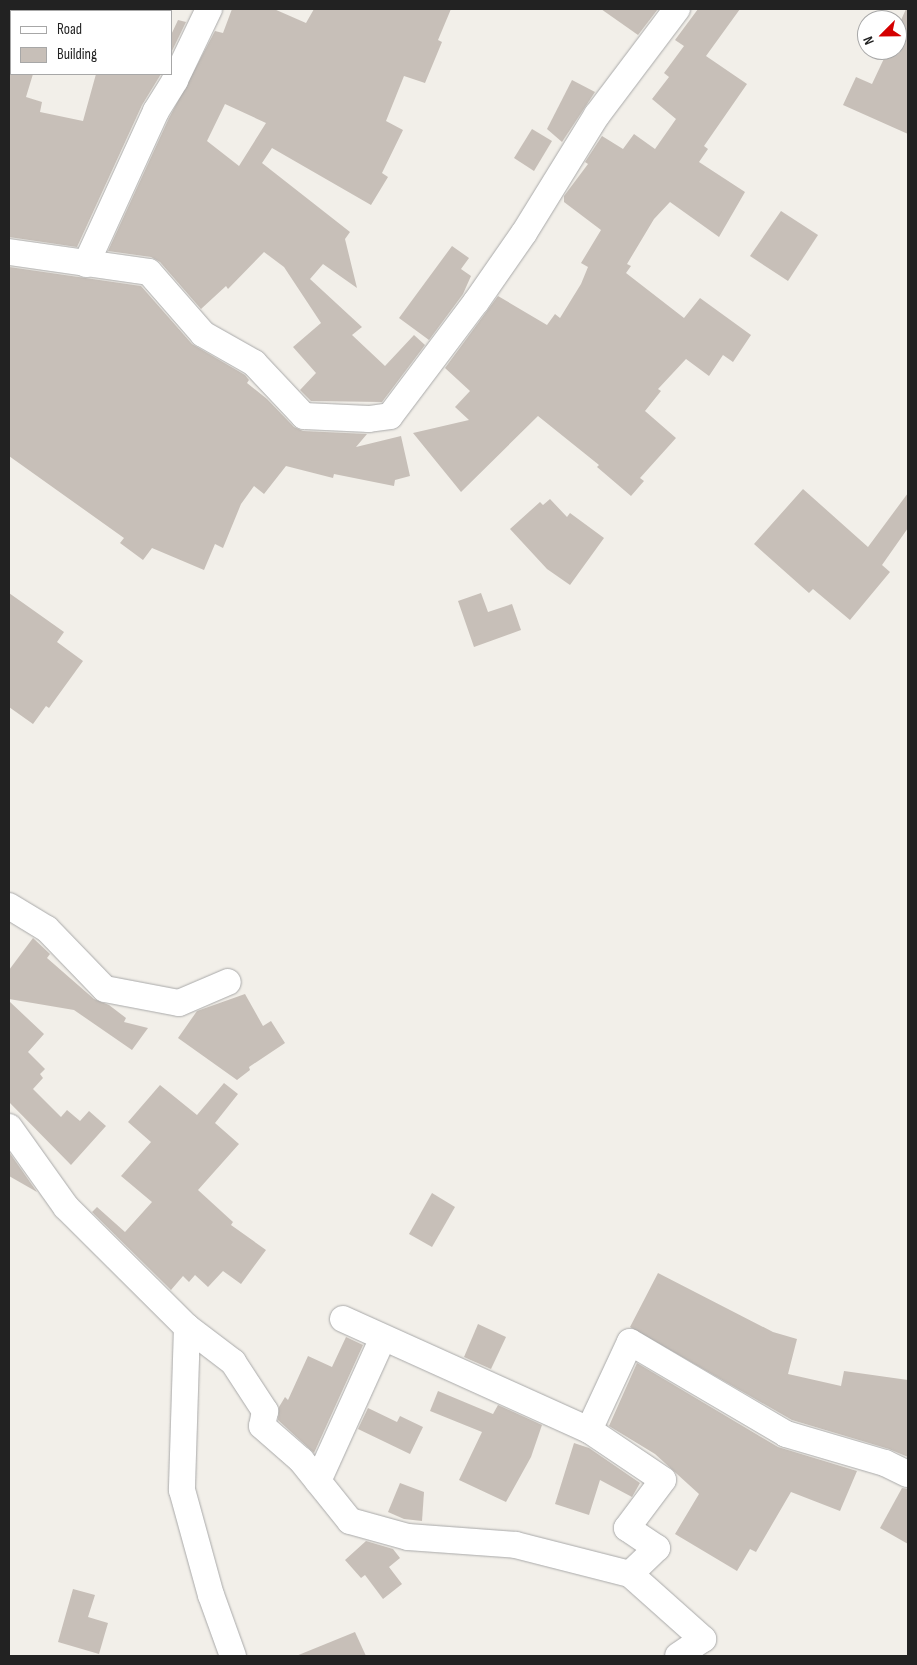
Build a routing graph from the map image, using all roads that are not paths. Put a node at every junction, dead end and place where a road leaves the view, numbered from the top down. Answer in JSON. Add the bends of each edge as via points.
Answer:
{"nodes":[{"id":1,"x":209,"y":9,"type":"edge"},
{"id":2,"x":677,"y":9,"type":"edge"},
{"id":3,"x":9,"y":252,"type":"edge"},
{"id":4,"x":86,"y":264,"type":"junction"},
{"id":5,"x":9,"y":906,"type":"edge"},
{"id":6,"x":228,"y":982,"type":"dead end"},
{"id":7,"x":9,"y":1127,"type":"edge"},
{"id":8,"x":343,"y":1319,"type":"dead end"},
{"id":9,"x":187,"y":1327,"type":"junction"},
{"id":10,"x":383,"y":1338,"type":"junction"},
{"id":11,"x":589,"y":1430,"type":"junction"},
{"id":12,"x":908,"y":1474,"type":"edge"},
{"id":13,"x":318,"y":1482,"type":"junction"},
{"id":14,"x":630,"y":1574,"type":"junction"},
{"id":15,"x":233,"y":1656,"type":"edge"},
{"id":16,"x":678,"y":1656,"type":"edge"}],
"edges":[{"from":1,"to":4,"type":"street","via":[[175,80],[156,111]]},
{"from":2,"to":4,"type":"street","via":[[597,115],[476,302],[390,416],[369,419],[304,416],[254,363],[203,334],[148,272]]},
{"from":3,"to":4,"type":"street"},
{"from":5,"to":6,"type":"street","via":[[47,929],[105,989],[179,1003]]},
{"from":7,"to":9,"type":"street","via":[[66,1207]]},
{"from":8,"to":10,"type":"street"},
{"from":9,"to":13,"type":"street","via":[[233,1362],[265,1411],[262,1426],[301,1460]]},
{"from":9,"to":15,"type":"street","via":[[182,1490],[211,1595]]},
{"from":10,"to":11,"type":"street"},
{"from":10,"to":13,"type":"street"},
{"from":11,"to":12,"type":"street","via":[[630,1342],[786,1434],[885,1463]]},
{"from":11,"to":14,"type":"street","via":[[663,1480],[627,1528],[657,1548]]},
{"from":13,"to":14,"type":"street","via":[[350,1521],[408,1537],[516,1545]]},
{"from":14,"to":16,"type":"street","via":[[702,1638]]}]}
